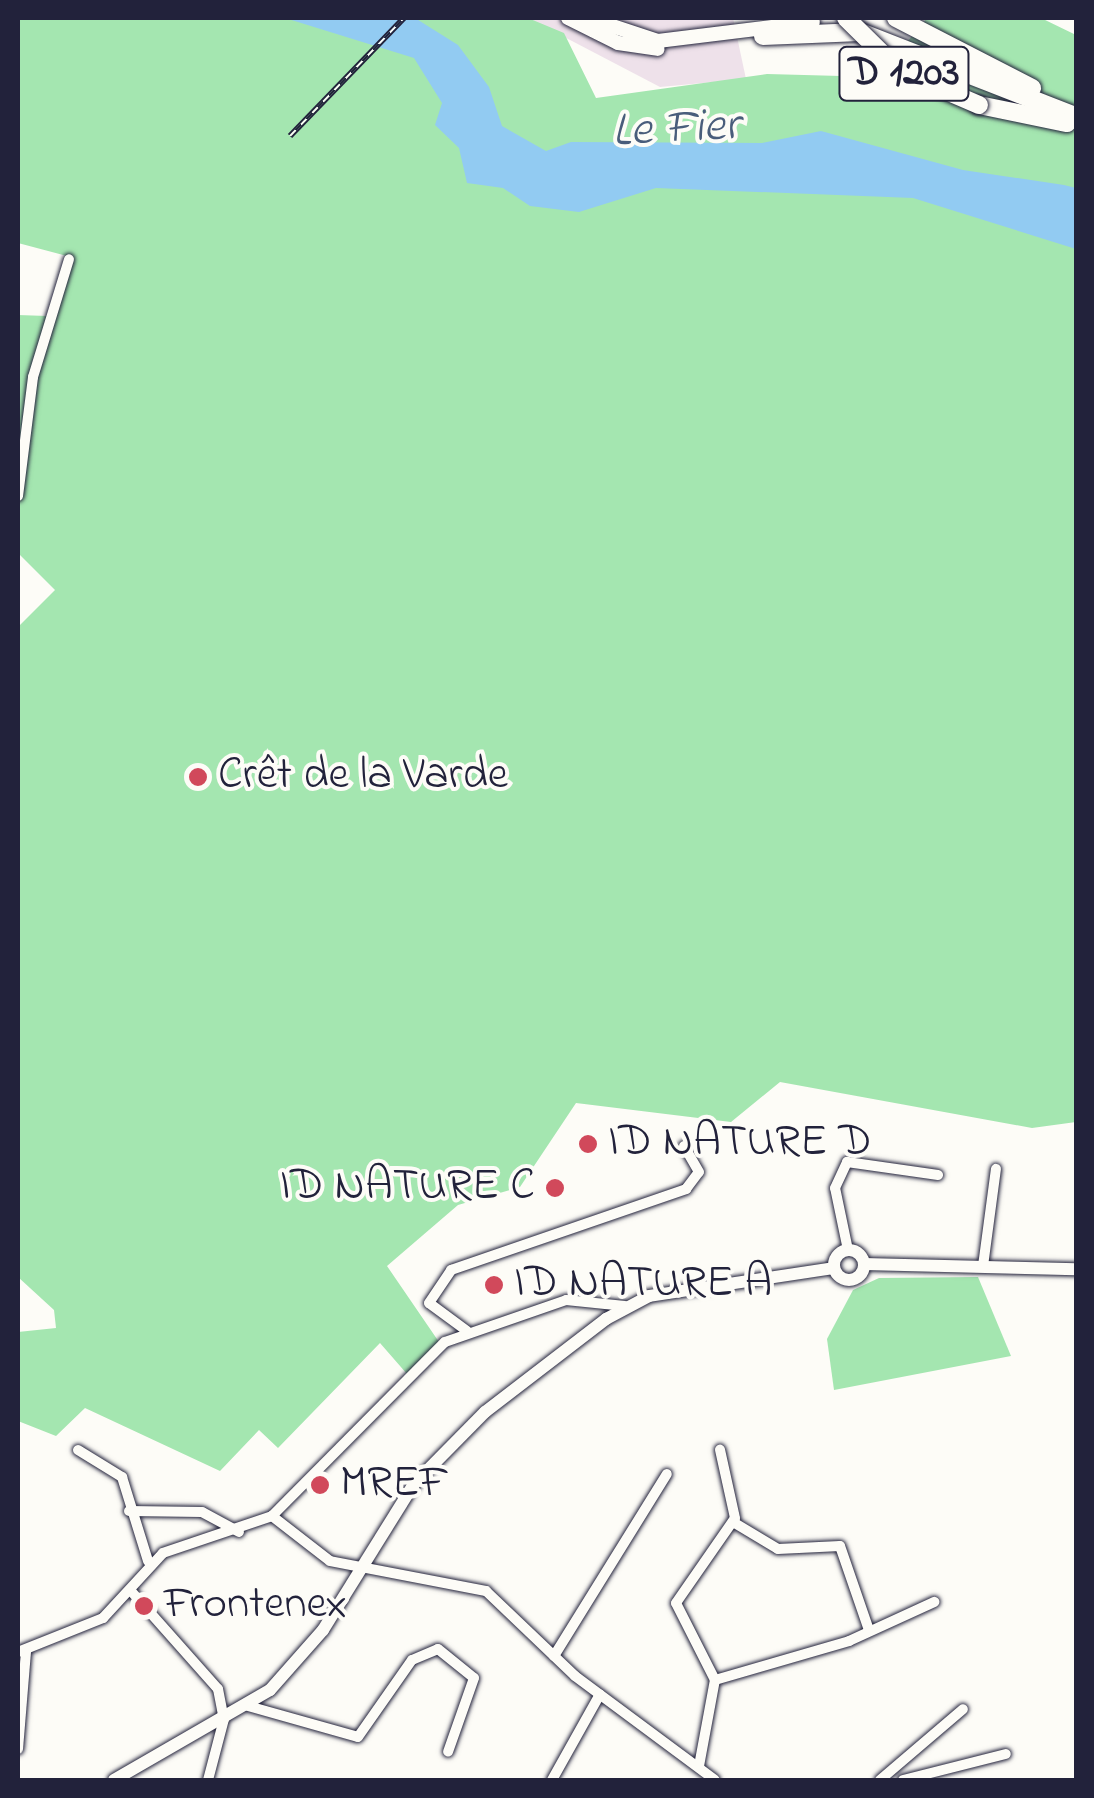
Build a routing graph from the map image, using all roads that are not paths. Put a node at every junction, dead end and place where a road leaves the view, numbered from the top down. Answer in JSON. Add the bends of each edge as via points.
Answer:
{"nodes":[{"id":1,"x":568,"y":18,"type":"edge"},
{"id":2,"x":588,"y":18,"type":"edge"},
{"id":3,"x":846,"y":18,"type":"edge"},
{"id":4,"x":896,"y":18,"type":"edge"},
{"id":5,"x":813,"y":22,"type":"joint"},
{"id":6,"x":763,"y":36,"type":"joint"},
{"id":7,"x":1042,"y":92,"type":"junction"},
{"id":8,"x":1076,"y":105,"type":"edge"},
{"id":9,"x":1076,"y":116,"type":"edge"},
{"id":10,"x":1076,"y":125,"type":"edge"},
{"id":11,"x":69,"y":259,"type":"dead end"},
{"id":12,"x":18,"y":496,"type":"edge"},
{"id":13,"x":684,"y":1146,"type":"dead end"},
{"id":14,"x":996,"y":1169,"type":"dead end"},
{"id":15,"x":938,"y":1174,"type":"dead end"},
{"id":16,"x":848,"y":1250,"type":"junction"},
{"id":17,"x":864,"y":1264,"type":"junction"},
{"id":18,"x":983,"y":1266,"type":"junction"},
{"id":19,"x":834,"y":1268,"type":"junction"},
{"id":20,"x":1076,"y":1269,"type":"edge"},
{"id":21,"x":625,"y":1306,"type":"junction"},
{"id":22,"x":436,"y":1312,"type":"junction"},
{"id":23,"x":467,"y":1331,"type":"junction"},
{"id":24,"x":445,"y":1342,"type":"junction"},
{"id":25,"x":78,"y":1450,"type":"dead end"},
{"id":26,"x":720,"y":1450,"type":"dead end"},
{"id":27,"x":667,"y":1474,"type":"dead end"},
{"id":28,"x":130,"y":1512,"type":"junction"},
{"id":29,"x":272,"y":1516,"type":"junction"},
{"id":30,"x":733,"y":1522,"type":"junction"},
{"id":31,"x":239,"y":1532,"type":"junction"},
{"id":32,"x":148,"y":1561,"type":"junction"},
{"id":33,"x":360,"y":1569,"type":"junction"},
{"id":34,"x":131,"y":1591,"type":"junction"},
{"id":35,"x":934,"y":1602,"type":"dead end"},
{"id":36,"x":869,"y":1630,"type":"junction"},
{"id":37,"x":22,"y":1651,"type":"edge"},
{"id":38,"x":554,"y":1656,"type":"junction"},
{"id":39,"x":716,"y":1680,"type":"junction"},
{"id":40,"x":600,"y":1694,"type":"junction"},
{"id":41,"x":248,"y":1706,"type":"junction"},
{"id":42,"x":963,"y":1709,"type":"dead end"},
{"id":43,"x":224,"y":1720,"type":"junction"},
{"id":44,"x":18,"y":1749,"type":"edge"},
{"id":45,"x":448,"y":1752,"type":"dead end"},
{"id":46,"x":1006,"y":1754,"type":"dead end"},
{"id":47,"x":700,"y":1766,"type":"junction"},
{"id":48,"x":708,"y":1779,"type":"edge"},
{"id":49,"x":114,"y":1780,"type":"edge"},
{"id":50,"x":208,"y":1780,"type":"edge"},
{"id":51,"x":552,"y":1780,"type":"edge"},
{"id":52,"x":880,"y":1780,"type":"edge"},
{"id":53,"x":903,"y":1780,"type":"edge"}],
"edges":[{"from":1,"to":6,"type":"main road","number":"D 1203","via":[[640,48]]},
{"from":2,"to":5,"type":"main road","number":"D 1203","via":[[658,41]]},
{"from":3,"to":10,"type":"highway","number":"D 1203","bridge":true,"via":[[900,71],[979,104]]},
{"from":4,"to":7,"type":"highway","number":"D 1203"},
{"from":5,"to":7,"type":"highway","number":"D 1203","via":[[882,31]]},
{"from":6,"to":9,"type":"highway","number":"D 1203","via":[[860,32]]},
{"from":7,"to":8,"type":"highway","number":"D 1203"},
{"from":11,"to":12,"type":"street","via":[[33,378]]},
{"from":13,"to":22,"type":"street","via":[[700,1172],[686,1189],[452,1270],[429,1294]]},
{"from":14,"to":18,"type":"street"},
{"from":15,"to":16,"type":"street","via":[[852,1160],[842,1167],[835,1188]]},
{"from":16,"to":17,"type":"street"},
{"from":16,"to":19,"type":"street"},
{"from":17,"to":18,"type":"street"},
{"from":17,"to":19,"type":"street","via":[[850,1280]]},
{"from":18,"to":20,"type":"street"},
{"from":19,"to":21,"type":"street","via":[[650,1296]]},
{"from":21,"to":23,"type":"street","via":[[566,1300]]},
{"from":21,"to":33,"type":"street","via":[[448,1447]]},
{"from":22,"to":23,"type":"street"},
{"from":22,"to":24,"type":"street"},
{"from":23,"to":24,"type":"street"},
{"from":24,"to":29,"type":"street"},
{"from":25,"to":28,"type":"street","via":[[122,1476]]},
{"from":26,"to":30,"type":"street"},
{"from":27,"to":38,"type":"street"},
{"from":28,"to":31,"type":"street","via":[[202,1512]]},
{"from":28,"to":32,"type":"street"},
{"from":29,"to":31,"type":"street"},
{"from":29,"to":33,"type":"street","via":[[316,1554]]},
{"from":30,"to":36,"type":"street","via":[[778,1548],[840,1546]]},
{"from":30,"to":39,"type":"street","via":[[677,1597]]},
{"from":31,"to":32,"type":"street"},
{"from":32,"to":34,"type":"street"},
{"from":33,"to":38,"type":"street","via":[[474,1586]]},
{"from":33,"to":41,"type":"street","via":[[303,1659]]},
{"from":34,"to":37,"type":"street","via":[[76,1634]]},
{"from":34,"to":43,"type":"street","via":[[218,1690]]},
{"from":35,"to":36,"type":"street"},
{"from":36,"to":39,"type":"street"},
{"from":37,"to":44,"type":"street"},
{"from":38,"to":40,"type":"street"},
{"from":39,"to":47,"type":"street"},
{"from":40,"to":47,"type":"street"},
{"from":40,"to":51,"type":"street"},
{"from":41,"to":43,"type":"street"},
{"from":41,"to":45,"type":"street","via":[[358,1737],[412,1660],[438,1650],[474,1678]]},
{"from":42,"to":52,"type":"street"},
{"from":43,"to":49,"type":"street"},
{"from":43,"to":50,"type":"street"},
{"from":46,"to":53,"type":"street"},
{"from":47,"to":48,"type":"street"}]}
